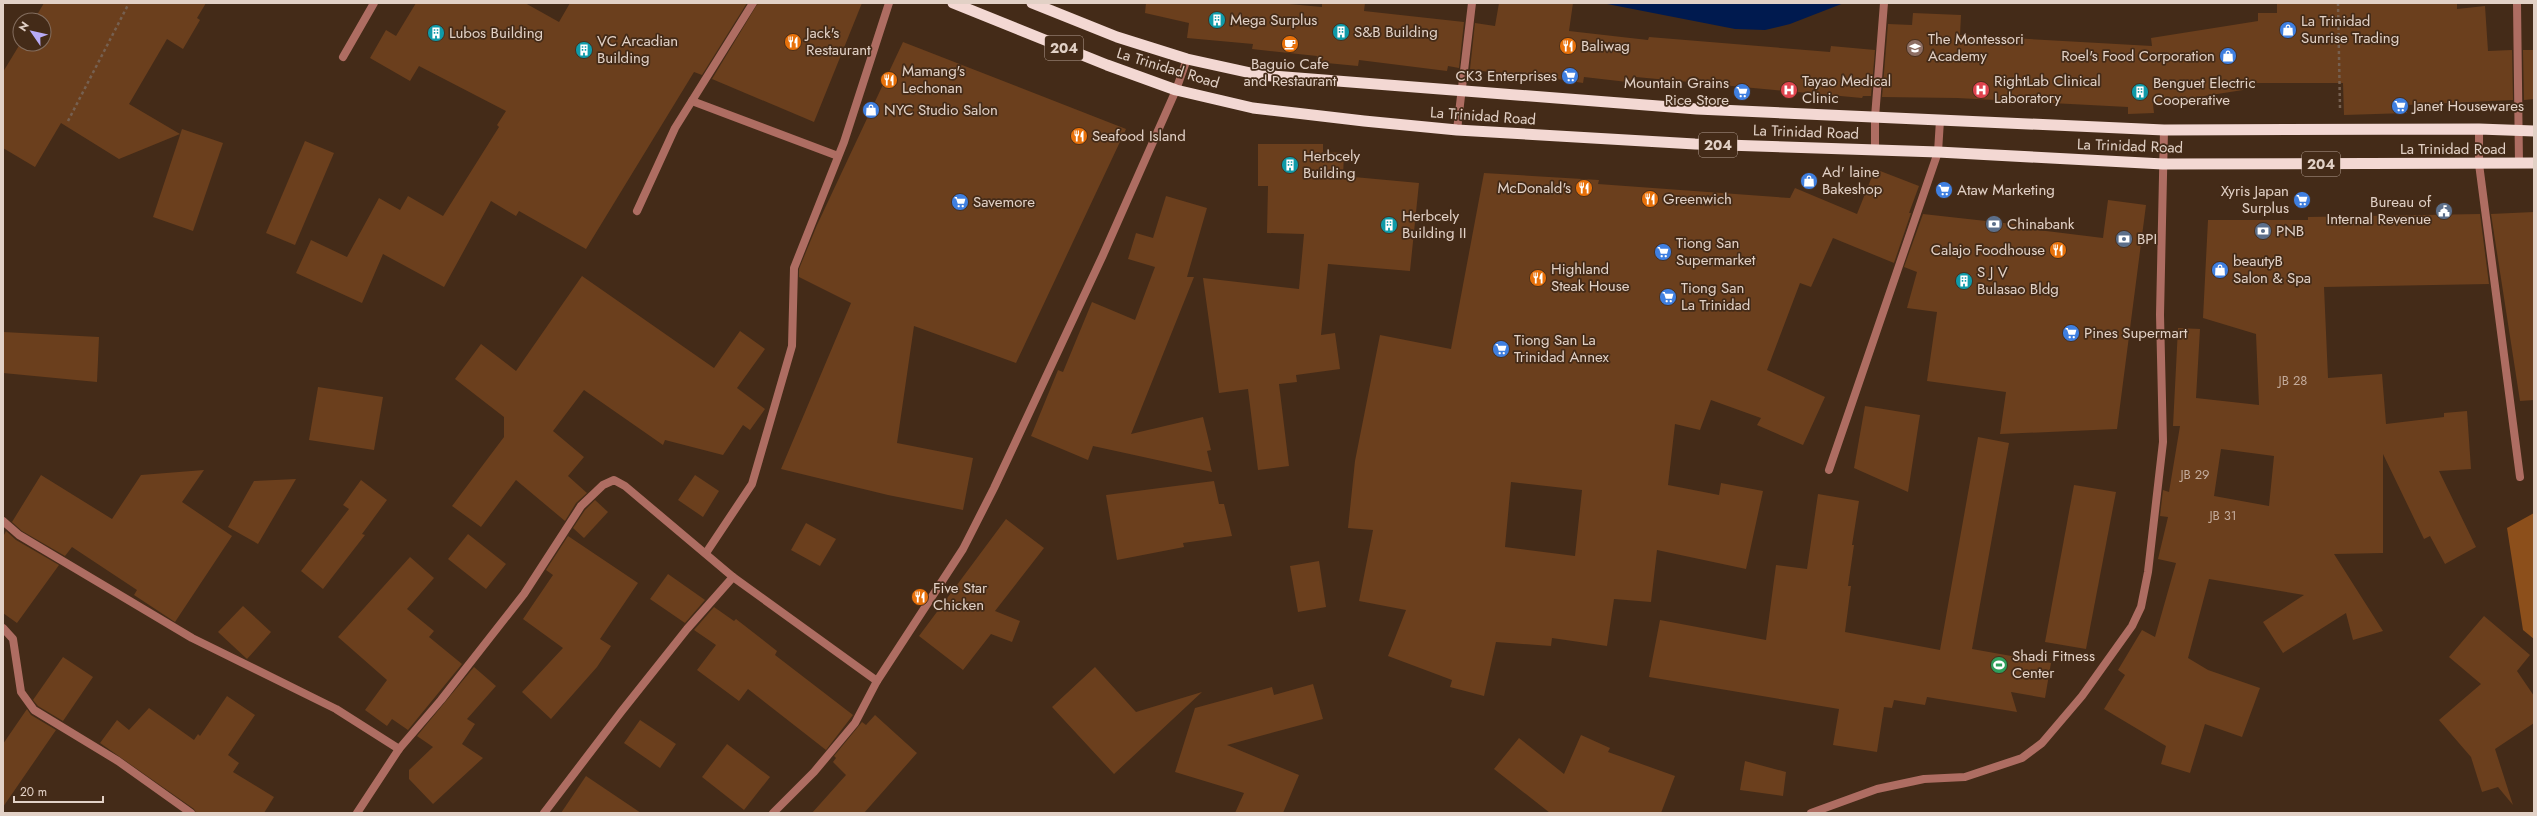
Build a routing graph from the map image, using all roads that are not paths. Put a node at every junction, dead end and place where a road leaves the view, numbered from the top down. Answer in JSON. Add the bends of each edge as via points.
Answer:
{"nodes":[{"id":1,"x":374,"y":3,"type":"edge"},
{"id":2,"x":752,"y":3,"type":"edge"},
{"id":3,"x":889,"y":3,"type":"edge"},
{"id":4,"x":953,"y":3,"type":"edge"},
{"id":5,"x":1032,"y":3,"type":"edge"},
{"id":6,"x":1472,"y":3,"type":"edge"},
{"id":7,"x":1884,"y":3,"type":"edge"},
{"id":8,"x":2517,"y":3,"type":"edge"},
{"id":9,"x":343,"y":57,"type":"dead end"},
{"id":10,"x":1187,"y":59,"type":"junction"},
{"id":11,"x":1176,"y":90,"type":"junction"},
{"id":12,"x":1461,"y":91,"type":"junction"},
{"id":13,"x":692,"y":101,"type":"junction"},
{"id":14,"x":1875,"y":116,"type":"junction"},
{"id":15,"x":1940,"y":120,"type":"junction"},
{"id":16,"x":2479,"y":129,"type":"junction"},
{"id":17,"x":1457,"y":130,"type":"junction"},
{"id":18,"x":2164,"y":130,"type":"junction"},
{"id":19,"x":2534,"y":131,"type":"edge"},
{"id":20,"x":2519,"y":132,"type":"junction"},
{"id":21,"x":1875,"y":150,"type":"junction"},
{"id":22,"x":1938,"y":152,"type":"junction"},
{"id":23,"x":838,"y":156,"type":"junction"},
{"id":24,"x":2163,"y":164,"type":"junction"},
{"id":25,"x":2479,"y":164,"type":"junction"},
{"id":26,"x":2519,"y":164,"type":"junction"},
{"id":27,"x":2534,"y":164,"type":"edge"},
{"id":28,"x":637,"y":211,"type":"dead end"},
{"id":29,"x":1829,"y":470,"type":"dead end"},
{"id":30,"x":2520,"y":477,"type":"dead end"},
{"id":31,"x":3,"y":521,"type":"edge"},
{"id":32,"x":706,"y":553,"type":"junction"},
{"id":33,"x":733,"y":577,"type":"junction"},
{"id":34,"x":3,"y":628,"type":"edge"},
{"id":35,"x":877,"y":681,"type":"junction"},
{"id":36,"x":399,"y":750,"type":"junction"},
{"id":37,"x":191,"y":813,"type":"edge"},
{"id":38,"x":356,"y":813,"type":"edge"},
{"id":39,"x":544,"y":813,"type":"edge"},
{"id":40,"x":772,"y":813,"type":"edge"},
{"id":41,"x":1811,"y":813,"type":"edge"}],
"edges":[{"from":1,"to":9,"type":"street"},
{"from":2,"to":13,"type":"street"},
{"from":3,"to":23,"type":"street"},
{"from":4,"to":11,"type":"highway","name":"La Trinidad Road","number":"204","via":[[1106,65]]},
{"from":5,"to":10,"type":"highway","name":"La Trinidad Road","number":"204","via":[[1117,37]]},
{"from":6,"to":12,"type":"street"},
{"from":7,"to":14,"type":"street"},
{"from":8,"to":20,"type":"street"},
{"from":10,"to":11,"type":"street"},
{"from":10,"to":12,"type":"highway","name":"La Trinidad Road","number":"204","via":[[1260,75]]},
{"from":11,"to":17,"type":"highway","name":"La Trinidad Road","number":"204","via":[[1253,108]]},
{"from":11,"to":35,"type":"street","via":[[994,488],[963,549]]},
{"from":12,"to":14,"type":"highway","name":"La Trinidad Road","number":"204","via":[[1697,109]]},
{"from":12,"to":17,"type":"street"},
{"from":13,"to":23,"type":"street"},
{"from":13,"to":28,"type":"street","via":[[675,128]]},
{"from":14,"to":15,"type":"highway","name":"La Trinidad Road","number":"204"},
{"from":14,"to":21,"type":"street"},
{"from":15,"to":18,"type":"highway","name":"La Trinidad Road","number":"204"},
{"from":15,"to":22,"type":"street"},
{"from":16,"to":18,"type":"highway","name":"La Trinidad Road","number":"204"},
{"from":16,"to":20,"type":"highway","name":"La Trinidad Road","number":"204"},
{"from":16,"to":25,"type":"street"},
{"from":17,"to":21,"type":"highway","name":"La Trinidad Road","number":"204","via":[[1695,144]]},
{"from":18,"to":24,"type":"street"},
{"from":19,"to":20,"type":"highway","name":"La Trinidad Road","number":"204"},
{"from":20,"to":26,"type":"street"},
{"from":21,"to":22,"type":"highway","name":"La Trinidad Road","number":"204"},
{"from":22,"to":24,"type":"highway","name":"La Trinidad Road","number":"204"},
{"from":22,"to":29,"type":"street"},
{"from":23,"to":32,"type":"street","via":[[794,268],[792,346],[752,484]]},
{"from":24,"to":25,"type":"highway","name":"La Trinidad Road","number":"204"},
{"from":24,"to":41,"type":"street","via":[[2160,315],[2163,442],[2148,572],[2141,606],[2132,626],[2082,696],[2042,743],[2022,758],[1965,777],[1924,779],[1877,789]]},
{"from":25,"to":26,"type":"highway","name":"La Trinidad Road","number":"204"},
{"from":25,"to":30,"type":"street"},
{"from":26,"to":27,"type":"highway","name":"La Trinidad Road","number":"204"},
{"from":31,"to":36,"type":"street","via":[[19,535],[192,638],[336,709]]},
{"from":32,"to":33,"type":"street"},
{"from":32,"to":36,"type":"street","via":[[625,486],[614,480],[602,485],[581,506],[524,594]]},
{"from":33,"to":35,"type":"street"},
{"from":33,"to":39,"type":"street","via":[[687,629]]},
{"from":34,"to":37,"type":"street","via":[[13,639],[21,692],[34,710],[118,761]]},
{"from":35,"to":40,"type":"street","via":[[855,723],[814,772]]},
{"from":36,"to":38,"type":"street"}]}
